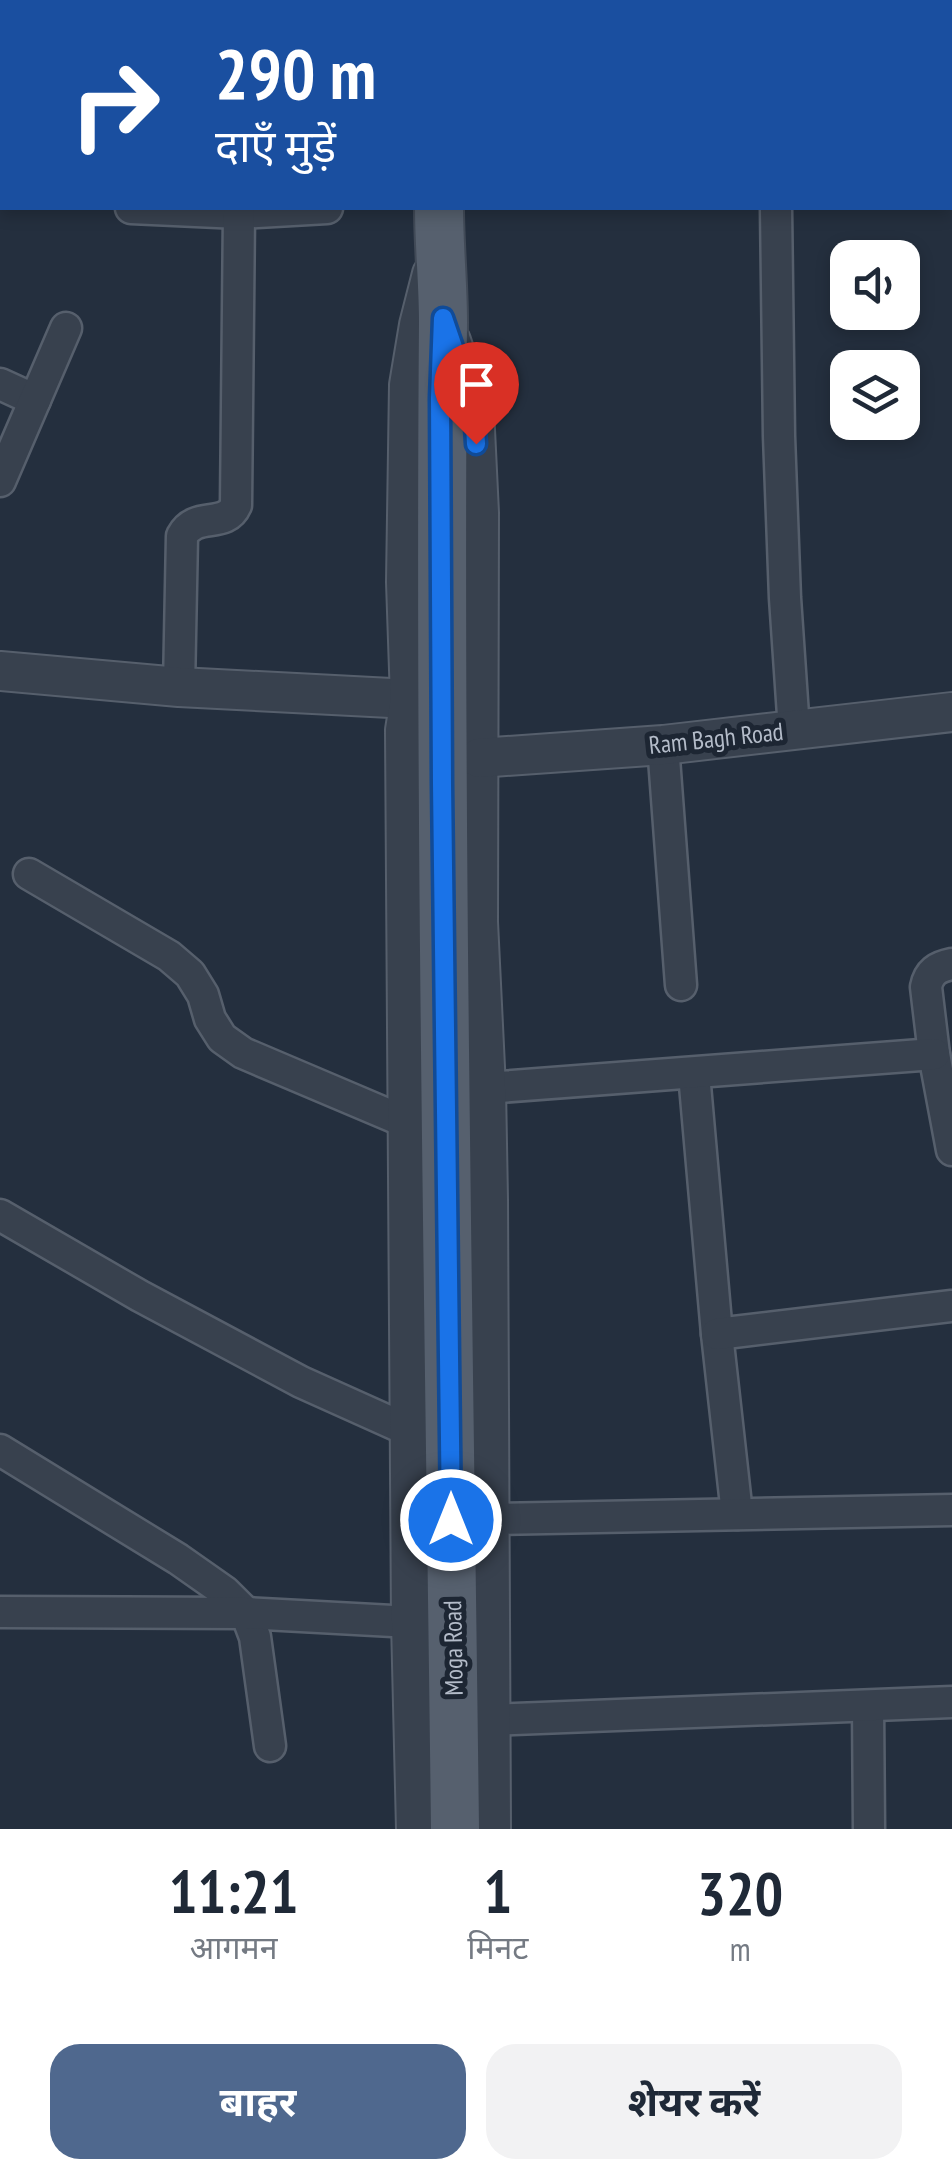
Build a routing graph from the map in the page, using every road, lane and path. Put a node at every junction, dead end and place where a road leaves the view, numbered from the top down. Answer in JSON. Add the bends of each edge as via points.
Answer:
{"nodes":[{"id":1,"x":174,"y":210,"type":"edge"},
{"id":2,"x":292,"y":210,"type":"edge"},
{"id":3,"x":776,"y":210,"type":"edge"},
{"id":4,"x":239,"y":213,"type":"junction"},
{"id":5,"x":439,"y":225,"type":"edge"},
{"id":6,"x":443,"y":318,"type":"junction"},
{"id":7,"x":66,"y":328,"type":"dead end"},
{"id":8,"x":0,"y":384,"type":"edge"},
{"id":9,"x":36,"y":400,"type":"junction"},
{"id":10,"x":0,"y":481,"type":"edge"},
{"id":11,"x":2,"y":676,"type":"edge"},
{"id":12,"x":179,"y":687,"type":"junction"},
{"id":13,"x":410,"y":699,"type":"junction"},
{"id":14,"x":952,"y":712,"type":"edge"},
{"id":15,"x":794,"y":730,"type":"junction"},
{"id":16,"x":663,"y":745,"type":"junction"},
{"id":17,"x":479,"y":758,"type":"junction"},
{"id":18,"x":29,"y":874,"type":"dead end"},
{"id":19,"x":952,"y":964,"type":"edge"},
{"id":20,"x":681,"y":984,"type":"dead end"},
{"id":21,"x":934,"y":1054,"type":"junction"},
{"id":22,"x":694,"y":1074,"type":"junction"},
{"id":23,"x":486,"y":1088,"type":"junction"},
{"id":24,"x":408,"y":1123,"type":"junction"},
{"id":25,"x":952,"y":1150,"type":"edge"},
{"id":26,"x":0,"y":1215,"type":"edge"},
{"id":27,"x":952,"y":1306,"type":"edge"},
{"id":28,"x":717,"y":1334,"type":"junction"},
{"id":29,"x":410,"y":1431,"type":"junction"},
{"id":30,"x":0,"y":1450,"type":"edge"},
{"id":31,"x":952,"y":1510,"type":"edge"},
{"id":32,"x":737,"y":1514,"type":"junction"},
{"id":33,"x":490,"y":1519,"type":"junction"},
{"id":34,"x":0,"y":1612,"type":"edge"},
{"id":35,"x":246,"y":1614,"type":"junction"},
{"id":36,"x":410,"y":1622,"type":"junction"},
{"id":37,"x":952,"y":1702,"type":"edge"},
{"id":38,"x":868,"y":1706,"type":"junction"},
{"id":39,"x":490,"y":1720,"type":"junction"},
{"id":40,"x":270,"y":1746,"type":"dead end"},
{"id":41,"x":416,"y":1829,"type":"edge"},
{"id":42,"x":455,"y":1829,"type":"edge"},
{"id":43,"x":491,"y":1829,"type":"edge"},
{"id":44,"x":868,"y":1829,"type":"edge"}],
"edges":[{"from":1,"to":4,"type":"street"},
{"from":2,"to":4,"type":"street"},
{"from":3,"to":15,"type":"street"},
{"from":4,"to":12,"type":"street","via":[[236,506],[225,518],[187,526],[182,536]]},
{"from":5,"to":6,"type":"main road","name":"Moga Road"},
{"from":5,"to":13,"type":"street","via":[[409,385]]},
{"from":6,"to":17,"type":"street","via":[[474,409]]},
{"from":6,"to":42,"type":"main road","name":"Moga Road"},
{"from":7,"to":9,"type":"street"},
{"from":8,"to":9,"type":"street"},
{"from":9,"to":10,"type":"street"},
{"from":11,"to":12,"type":"street"},
{"from":12,"to":13,"type":"street"},
{"from":13,"to":24,"type":"street"},
{"from":14,"to":15,"type":"street","name":"Ram Bagh Road"},
{"from":15,"to":16,"type":"street","name":"Ram Bagh Road"},
{"from":16,"to":17,"type":"street","name":"Ram Bagh Road"},
{"from":16,"to":20,"type":"street"},
{"from":17,"to":23,"type":"street"},
{"from":18,"to":24,"type":"street","via":[[169,956],[190,974],[222,1038],[243,1053]]},
{"from":19,"to":21,"type":"street","via":[[928,976]]},
{"from":21,"to":22,"type":"street"},
{"from":21,"to":25,"type":"street"},
{"from":22,"to":23,"type":"street"},
{"from":22,"to":28,"type":"street"},
{"from":23,"to":33,"type":"street"},
{"from":24,"to":29,"type":"street"},
{"from":26,"to":29,"type":"street","via":[[301,1382]]},
{"from":27,"to":28,"type":"street"},
{"from":28,"to":32,"type":"street"},
{"from":29,"to":36,"type":"street"},
{"from":30,"to":35,"type":"street","via":[[178,1559]]},
{"from":31,"to":32,"type":"street"},
{"from":32,"to":33,"type":"street"},
{"from":33,"to":39,"type":"street"},
{"from":34,"to":35,"type":"street"},
{"from":35,"to":36,"type":"street"},
{"from":35,"to":40,"type":"street"},
{"from":36,"to":41,"type":"street"},
{"from":37,"to":38,"type":"street"},
{"from":38,"to":39,"type":"street"},
{"from":38,"to":44,"type":"street"},
{"from":39,"to":43,"type":"street"}]}
